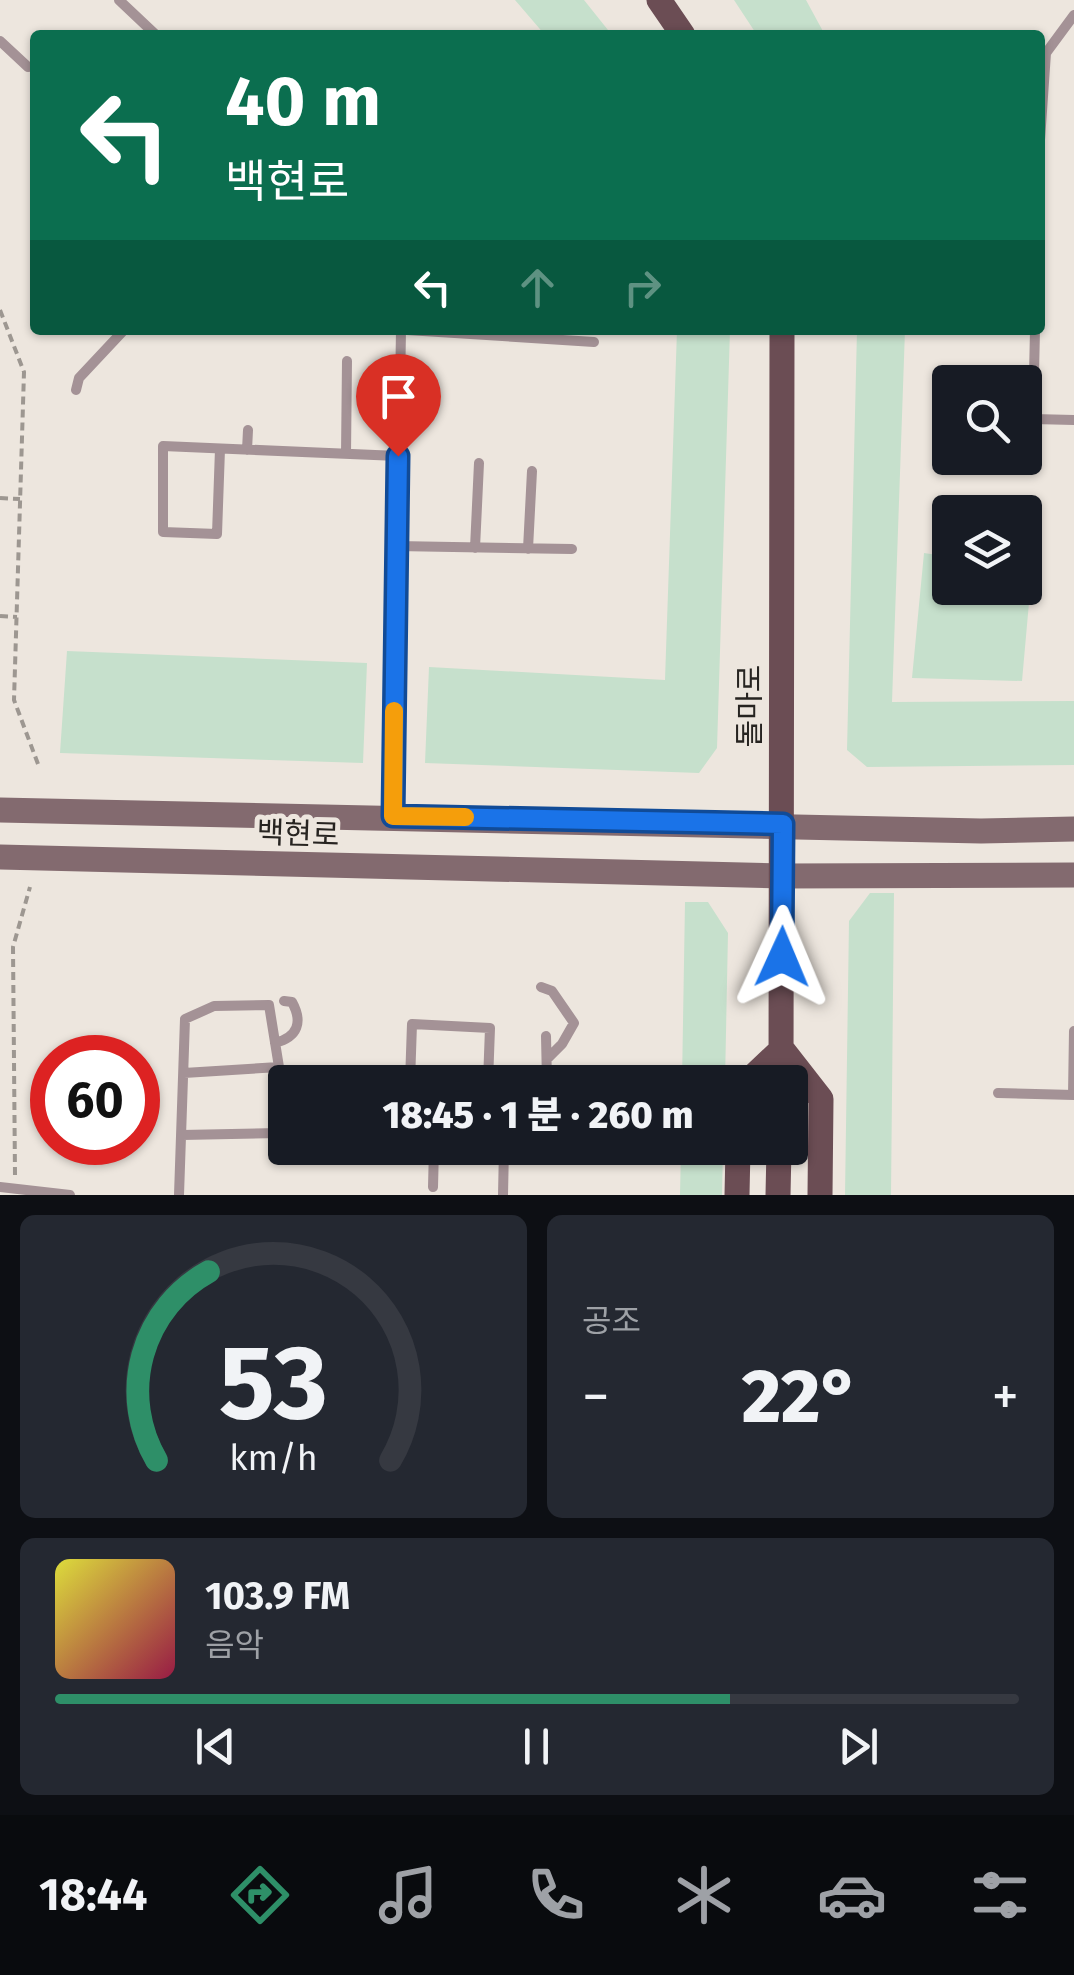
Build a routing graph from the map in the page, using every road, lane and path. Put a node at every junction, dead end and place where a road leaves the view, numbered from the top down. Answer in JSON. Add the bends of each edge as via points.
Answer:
{"nodes":[{"id":1,"x":119,"y":0,"type":"edge"},
{"id":2,"x":659,"y":0,"type":"edge"},
{"id":3,"x":1071,"y":24,"type":"edge"},
{"id":4,"x":151,"y":30,"type":"edge"},
{"id":5,"x":680,"y":30,"type":"edge"},
{"id":6,"x":0,"y":41,"type":"edge"},
{"id":7,"x":28,"y":67,"type":"dead end"},
{"id":8,"x":1045,"y":67,"type":"edge"},
{"id":9,"x":0,"y":310,"type":"edge"},
{"id":10,"x":119,"y":335,"type":"edge"},
{"id":11,"x":404,"y":335,"type":"edge"},
{"id":12,"x":483,"y":335,"type":"edge"},
{"id":13,"x":782,"y":335,"type":"edge"},
{"id":14,"x":1035,"y":335,"type":"edge"},
{"id":15,"x":594,"y":342,"type":"dead end"},
{"id":16,"x":347,"y":361,"type":"dead end"},
{"id":17,"x":76,"y":390,"type":"dead end"},
{"id":18,"x":1074,"y":420,"type":"edge"},
{"id":19,"x":248,"y":430,"type":"dead end"},
{"id":20,"x":220,"y":449,"type":"junction"},
{"id":21,"x":247,"y":450,"type":"junction"},
{"id":22,"x":346,"y":454,"type":"junction"},
{"id":23,"x":398,"y":456,"type":"junction"},
{"id":24,"x":480,"y":463,"type":"dead end"},
{"id":25,"x":532,"y":472,"type":"dead end"},
{"id":26,"x":0,"y":498,"type":"edge"},
{"id":27,"x":20,"y":500,"type":"dead end"},
{"id":28,"x":556,"y":536,"type":"dead end"},
{"id":29,"x":396,"y":546,"type":"junction"},
{"id":30,"x":475,"y":548,"type":"junction"},
{"id":31,"x":528,"y":549,"type":"junction"},
{"id":32,"x":555,"y":549,"type":"junction"},
{"id":33,"x":572,"y":550,"type":"dead end"},
{"id":34,"x":0,"y":616,"type":"edge"},
{"id":35,"x":17,"y":617,"type":"dead end"},
{"id":36,"x":38,"y":764,"type":"dead end"},
{"id":37,"x":0,"y":810,"type":"edge"},
{"id":38,"x":393,"y":816,"type":"junction"},
{"id":39,"x":783,"y":824,"type":"junction"},
{"id":40,"x":1074,"y":829,"type":"edge"},
{"id":41,"x":0,"y":857,"type":"edge"},
{"id":42,"x":1074,"y":875,"type":"edge"},
{"id":43,"x":782,"y":876,"type":"junction"},
{"id":44,"x":30,"y":887,"type":"dead end"},
{"id":45,"x":541,"y":988,"type":"dead end"},
{"id":46,"x":284,"y":1001,"type":"dead end"},
{"id":47,"x":1074,"y":1031,"type":"edge"},
{"id":48,"x":546,"y":1036,"type":"dead end"},
{"id":49,"x":275,"y":1042,"type":"junction"},
{"id":50,"x":782,"y":1049,"type":"junction"},
{"id":51,"x":546,"y":1060,"type":"junction"},
{"id":52,"x":279,"y":1065,"type":"edge"},
{"id":53,"x":411,"y":1065,"type":"edge"},
{"id":54,"x":489,"y":1065,"type":"edge"},
{"id":55,"x":546,"y":1065,"type":"edge"},
{"id":56,"x":765,"y":1065,"type":"edge"},
{"id":57,"x":782,"y":1065,"type":"edge"},
{"id":58,"x":268,"y":1068,"type":"edge"},
{"id":59,"x":184,"y":1074,"type":"junction"},
{"id":60,"x":998,"y":1093,"type":"dead end"},
{"id":61,"x":1074,"y":1095,"type":"edge"},
{"id":62,"x":268,"y":1133,"type":"edge"},
{"id":63,"x":182,"y":1135,"type":"junction"},
{"id":64,"x":434,"y":1165,"type":"edge"},
{"id":65,"x":503,"y":1165,"type":"edge"},
{"id":66,"x":738,"y":1165,"type":"edge"},
{"id":67,"x":779,"y":1165,"type":"edge"},
{"id":68,"x":15,"y":1184,"type":"dead end"},
{"id":69,"x":0,"y":1187,"type":"edge"},
{"id":70,"x":434,"y":1187,"type":"dead end"},
{"id":71,"x":70,"y":1195,"type":"edge"},
{"id":72,"x":180,"y":1195,"type":"edge"},
{"id":73,"x":502,"y":1195,"type":"edge"},
{"id":74,"x":737,"y":1195,"type":"edge"},
{"id":75,"x":778,"y":1195,"type":"edge"},
{"id":76,"x":820,"y":1195,"type":"edge"}],
"edges":[{"from":1,"to":4,"type":"lane"},
{"from":2,"to":5,"type":"main road"},
{"from":3,"to":8,"type":"lane","via":[[1046,52]]},
{"from":6,"to":7,"type":"lane"},
{"from":9,"to":36,"type":"path","via":[[24,372],[14,700]]},
{"from":10,"to":17,"type":"lane","via":[[79,378]]},
{"from":11,"to":23,"type":"lane"},
{"from":12,"to":15,"type":"lane"},
{"from":13,"to":39,"type":"main road","name":"돌마로"},
{"from":14,"to":18,"type":"lane","via":[[1033,420]]},
{"from":16,"to":22,"type":"lane"},
{"from":19,"to":21,"type":"lane"},
{"from":20,"to":20,"type":"lane","via":[[164,446],[163,532],[217,534]]},
{"from":20,"to":21,"type":"lane"},
{"from":21,"to":22,"type":"lane"},
{"from":22,"to":23,"type":"lane"},
{"from":23,"to":29,"type":"lane"},
{"from":24,"to":30,"type":"lane"},
{"from":25,"to":31,"type":"lane"},
{"from":26,"to":27,"type":"path"},
{"from":28,"to":32,"type":"lane"},
{"from":29,"to":30,"type":"lane"},
{"from":29,"to":38,"type":"lane"},
{"from":30,"to":31,"type":"lane"},
{"from":31,"to":32,"type":"lane"},
{"from":32,"to":33,"type":"lane"},
{"from":34,"to":35,"type":"path"},
{"from":37,"to":38,"type":"main road","name":"백현로"},
{"from":38,"to":39,"type":"main road","name":"백현로"},
{"from":39,"to":40,"type":"main road","name":"백현로"},
{"from":39,"to":43,"type":"main road","name":"돌마로"},
{"from":41,"to":43,"type":"main road","name":"백현로"},
{"from":42,"to":43,"type":"main road","name":"백현로"},
{"from":43,"to":50,"type":"main road","name":"돌마로"},
{"from":44,"to":68,"type":"path","via":[[13,947]]},
{"from":45,"to":51,"type":"lane","via":[[552,991],[574,1023]]},
{"from":46,"to":49,"type":"lane","via":[[299,1015],[298,1029]]},
{"from":47,"to":61,"type":"lane"},
{"from":48,"to":51,"type":"lane"},
{"from":49,"to":52,"type":"lane"},
{"from":49,"to":59,"type":"lane","via":[[269,1005],[214,1006],[186,1019]]},
{"from":50,"to":56,"type":"main road"},
{"from":50,"to":57,"type":"main road","name":"돌마로"},
{"from":50,"to":76,"type":"main road","via":[[821,1099]]},
{"from":51,"to":55,"type":"lane"},
{"from":53,"to":54,"type":"lane","via":[[412,1024],[490,1028]]},
{"from":58,"to":59,"type":"lane"},
{"from":59,"to":63,"type":"lane"},
{"from":60,"to":61,"type":"lane"},
{"from":62,"to":63,"type":"lane"},
{"from":63,"to":72,"type":"lane"},
{"from":64,"to":70,"type":"lane"},
{"from":65,"to":73,"type":"lane"},
{"from":66,"to":74,"type":"main road"},
{"from":67,"to":75,"type":"main road"},
{"from":69,"to":71,"type":"lane"}]}
